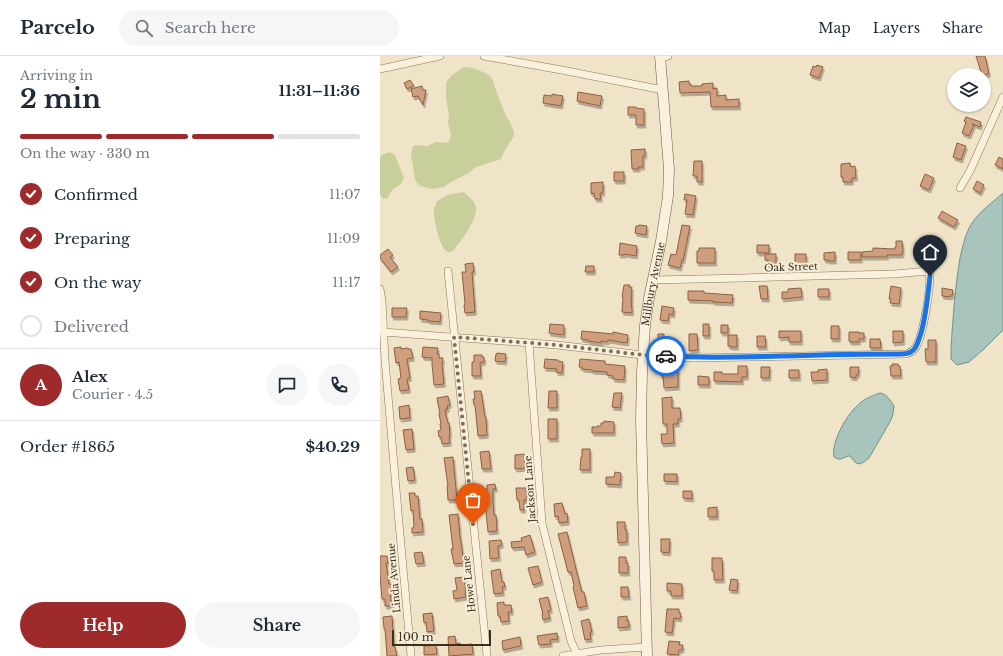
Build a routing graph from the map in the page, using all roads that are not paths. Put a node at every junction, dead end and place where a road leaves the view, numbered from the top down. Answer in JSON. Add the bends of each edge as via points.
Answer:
{"nodes":[{"id":1,"x":440,"y":56,"type":"edge"},
{"id":2,"x":487,"y":56,"type":"edge"},
{"id":3,"x":663,"y":57,"type":"edge"},
{"id":4,"x":380,"y":69,"type":"edge"},
{"id":5,"x":663,"y":90,"type":"junction"},
{"id":6,"x":1003,"y":97,"type":"edge"},
{"id":7,"x":960,"y":188,"type":"dead end"},
{"id":8,"x":448,"y":271,"type":"dead end"},
{"id":9,"x":653,"y":280,"type":"junction"},
{"id":10,"x":380,"y":289,"type":"edge"},
{"id":11,"x":383,"y":332,"type":"junction"},
{"id":12,"x":454,"y":337,"type":"junction"},
{"id":13,"x":529,"y":343,"type":"junction"},
{"id":14,"x":643,"y":355,"type":"junction"},
{"id":15,"x":647,"y":651,"type":"edge"},
{"id":16,"x":577,"y":654,"type":"junction"},
{"id":17,"x":411,"y":656,"type":"edge"},
{"id":18,"x":487,"y":656,"type":"edge"},
{"id":19,"x":563,"y":656,"type":"edge"}],
"edges":[{"from":1,"to":4,"type":"street"},
{"from":2,"to":5,"type":"street"},
{"from":3,"to":5,"type":"main road","name":"Millbury Avenue"},
{"from":5,"to":9,"type":"main road","name":"Millbury Avenue","via":[[669,169],[668,196]]},
{"from":6,"to":7,"type":"street"},
{"from":8,"to":12,"type":"street","name":"Howe Lane"},
{"from":9,"to":14,"type":"main road","name":"Millbury Avenue"},
{"from":9,"to":14,"type":"street","name":"Oak Street","via":[[929,271],[930,276],[923,324],[917,345],[911,352],[694,358]]},
{"from":10,"to":11,"type":"street","name":"Linda Avenue"},
{"from":11,"to":12,"type":"street"},
{"from":11,"to":17,"type":"street","name":"Linda Avenue"},
{"from":12,"to":13,"type":"street"},
{"from":12,"to":18,"type":"street","name":"Howe Lane"},
{"from":13,"to":14,"type":"street"},
{"from":13,"to":16,"type":"street","name":"Jackson Lane","via":[[542,523],[571,641]]},
{"from":14,"to":15,"type":"main road","name":"Millbury Avenue","via":[[641,420]]},
{"from":15,"to":16,"type":"street","via":[[601,650]]},
{"from":16,"to":19,"type":"street"}]}
